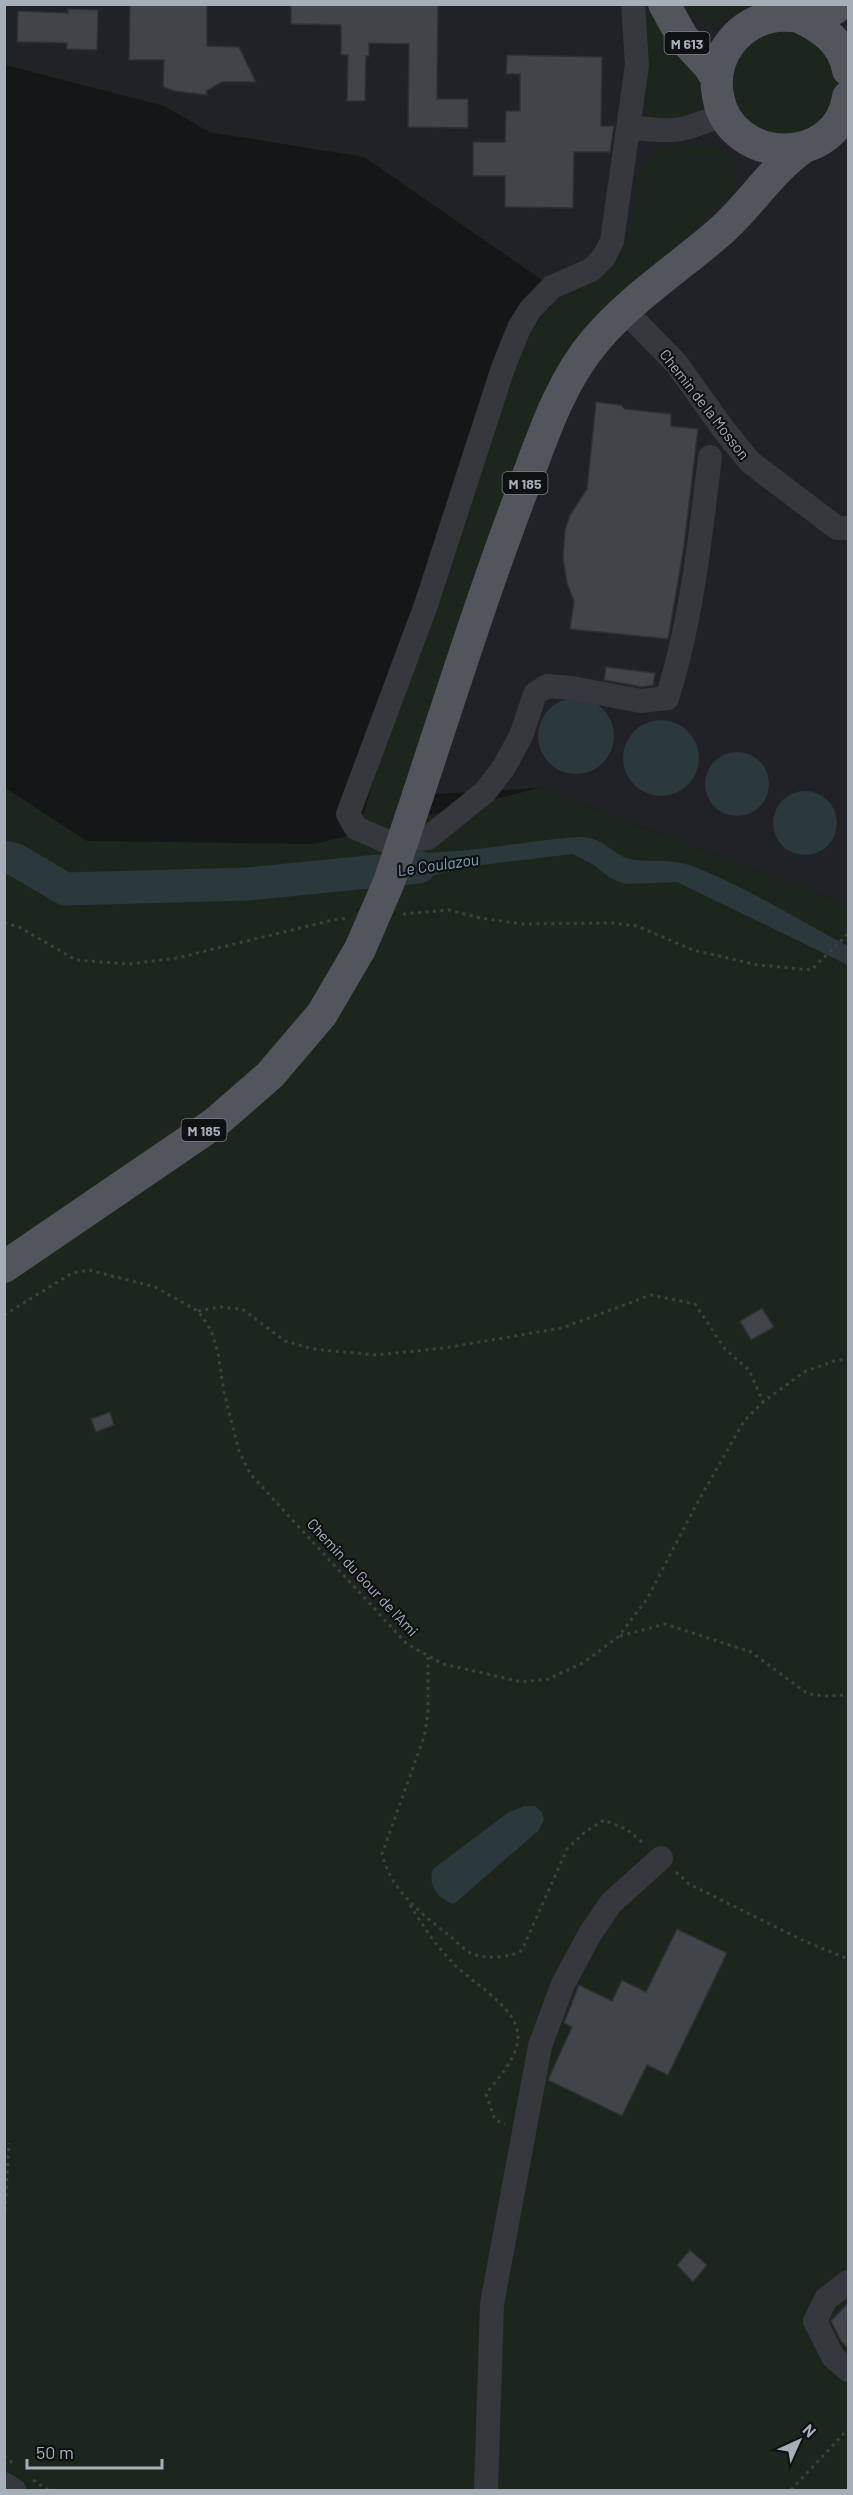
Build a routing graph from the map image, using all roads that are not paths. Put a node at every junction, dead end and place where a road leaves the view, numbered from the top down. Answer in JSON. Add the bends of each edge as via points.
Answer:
{"nodes":[{"id":1,"x":633,"y":4,"type":"edge"},
{"id":2,"x":840,"y":4,"type":"edge"},
{"id":3,"x":664,"y":5,"type":"edge"},
{"id":4,"x":781,"y":13,"type":"edge"},
{"id":5,"x":849,"y":17,"type":"edge"},
{"id":6,"x":737,"y":35,"type":"junction"},
{"id":7,"x":848,"y":66,"type":"edge"},
{"id":8,"x":716,"y":78,"type":"junction"},
{"id":9,"x":849,"y":97,"type":"edge"},
{"id":10,"x":732,"y":124,"type":"junction"},
{"id":11,"x":629,"y":127,"type":"junction"},
{"id":12,"x":804,"y":147,"type":"junction"},
{"id":13,"x":744,"y":208,"type":"junction"},
{"id":14,"x":625,"y":311,"type":"junction"},
{"id":15,"x":710,"y":457,"type":"dead end"},
{"id":16,"x":849,"y":528,"type":"edge"},
{"id":17,"x":4,"y":1267,"type":"edge"},
{"id":18,"x":661,"y":1858,"type":"road end"},
{"id":19,"x":849,"y":2282,"type":"edge"},
{"id":20,"x":849,"y":2370,"type":"edge"},
{"id":21,"x":4,"y":2484,"type":"edge"},
{"id":22,"x":14,"y":2490,"type":"edge"},
{"id":23,"x":486,"y":2490,"type":"edge"}],
"edges":[{"from":1,"to":11,"type":"street","via":[[637,65]]},
{"from":2,"to":4,"type":"main road","via":[[822,17]]},
{"from":3,"to":6,"type":"main road","number":"M 613","via":[[695,33],[711,38]]},
{"from":3,"to":8,"type":"main road","number":"M 613","via":[[683,38]]},
{"from":4,"to":6,"type":"main road","via":[[753,23]]},
{"from":4,"to":7,"type":"main road","via":[[821,27],[836,42]]},
{"from":5,"to":7,"type":"main road","via":[[844,34]]},
{"from":6,"to":8,"type":"main road","via":[[726,47]]},
{"from":8,"to":10,"type":"main road","via":[[718,97]]},
{"from":9,"to":12,"type":"main road","via":[[838,122],[823,138]]},
{"from":10,"to":11,"type":"street","via":[[665,132]]},
{"from":10,"to":12,"type":"main road","via":[[759,146],[782,150]]},
{"from":10,"to":13,"type":"main road","number":"M 185","via":[[753,151],[759,172],[756,190]]},
{"from":11,"to":15,"type":"street","via":[[612,241],[604,257],[591,270],[552,287],[537,302],[519,328],[507,358],[426,605],[348,814],[356,828],[388,842],[428,838],[437,832],[486,792],[521,736],[535,694],[547,686],[641,701],[667,698],[692,598]]},
{"from":12,"to":13,"type":"main road","number":"M 185","via":[[784,161]]},
{"from":13,"to":14,"type":"main road","number":"M 185"},
{"from":14,"to":16,"type":"street","name":"Chemin de la Mosson","via":[[676,363],[750,462],[837,528]]},
{"from":14,"to":17,"type":"main road","number":"M 185","bridge":true,"via":[[595,341],[550,418],[476,615],[389,882],[360,949],[322,1014],[270,1075],[215,1123]]},
{"from":18,"to":23,"type":"street","via":[[611,1903],[590,1934],[563,1983],[540,2046],[492,2304]]},
{"from":19,"to":20,"type":"street","via":[[826,2299],[815,2321],[833,2357]]},
{"from":21,"to":22,"type":"street"}]}
